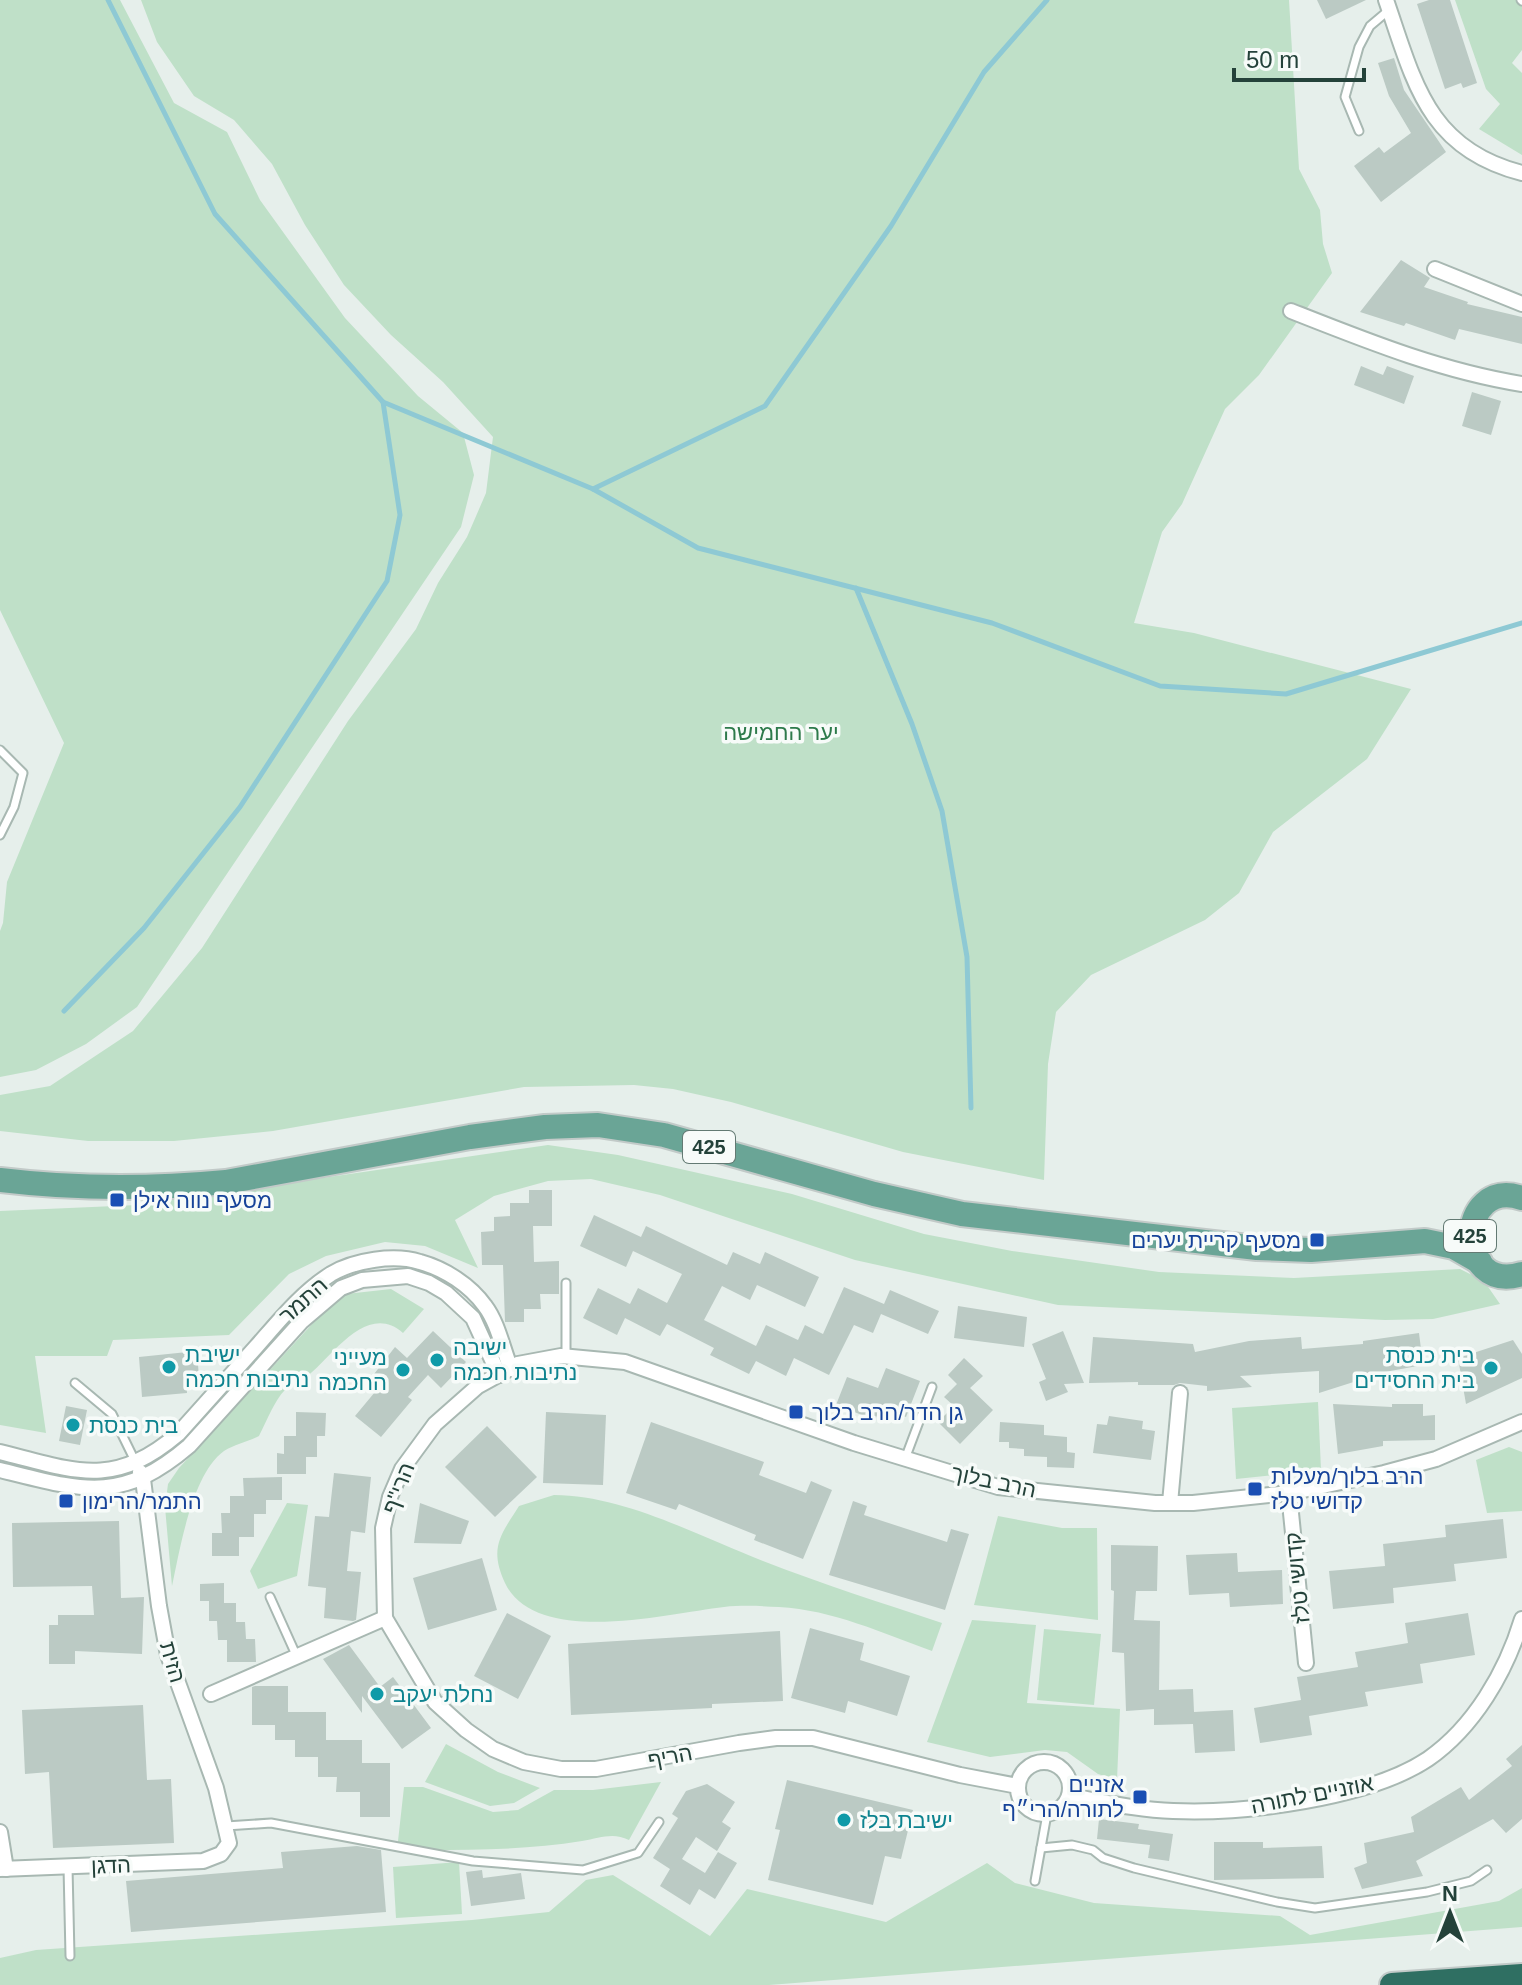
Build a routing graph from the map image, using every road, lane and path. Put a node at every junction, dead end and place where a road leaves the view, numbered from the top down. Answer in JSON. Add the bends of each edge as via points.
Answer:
{"nodes":[{"id":1,"x":1387,"y":5,"type":"edge"},
{"id":2,"x":1359,"y":131,"type":"dead end"},
{"id":3,"x":1522,"y":173,"type":"edge"},
{"id":4,"x":1435,"y":269,"type":"dead end"},
{"id":5,"x":1522,"y":304,"type":"edge"},
{"id":6,"x":1291,"y":311,"type":"dead end"},
{"id":7,"x":1522,"y":384,"type":"edge"},
{"id":8,"x":0,"y":750,"type":"edge"},
{"id":9,"x":0,"y":835,"type":"edge"},
{"id":10,"x":3,"y":1181,"type":"edge"},
{"id":11,"x":1520,"y":1197,"type":"edge"},
{"id":12,"x":1479,"y":1211,"type":"junction"},
{"id":13,"x":1406,"y":1243,"type":"junction"},
{"id":14,"x":1480,"y":1262,"type":"junction"},
{"id":15,"x":1516,"y":1280,"type":"edge"},
{"id":16,"x":566,"y":1283,"type":"dead end"},
{"id":17,"x":566,"y":1357,"type":"junction"},
{"id":18,"x":505,"y":1372,"type":"junction"},
{"id":19,"x":75,"y":1383,"type":"dead end"},
{"id":20,"x":478,"y":1386,"type":"joint"},
{"id":21,"x":932,"y":1387,"type":"dead end"},
{"id":22,"x":1180,"y":1393,"type":"dead end"},
{"id":23,"x":1522,"y":1409,"type":"edge"},
{"id":24,"x":1522,"y":1422,"type":"edge"},
{"id":25,"x":1503,"y":1431,"type":"junction"},
{"id":26,"x":1522,"y":1431,"type":"edge"},
{"id":27,"x":1488,"y":1438,"type":"junction"},
{"id":28,"x":0,"y":1454,"type":"edge"},
{"id":29,"x":905,"y":1459,"type":"junction"},
{"id":30,"x":136,"y":1463,"type":"junction"},
{"id":31,"x":0,"y":1470,"type":"edge"},
{"id":32,"x":143,"y":1479,"type":"junction"},
{"id":33,"x":1289,"y":1493,"type":"junction"},
{"id":34,"x":1170,"y":1503,"type":"junction"},
{"id":35,"x":270,"y":1597,"type":"dead end"},
{"id":36,"x":385,"y":1618,"type":"junction"},
{"id":37,"x":1522,"y":1619,"type":"edge"},
{"id":38,"x":297,"y":1657,"type":"junction"},
{"id":39,"x":1306,"y":1663,"type":"dead end"},
{"id":40,"x":211,"y":1694,"type":"dead end"},
{"id":41,"x":1018,"y":1786,"type":"junction"},
{"id":42,"x":1070,"y":1796,"type":"junction"},
{"id":43,"x":1047,"y":1814,"type":"junction"},
{"id":44,"x":659,"y":1822,"type":"dead end"},
{"id":45,"x":226,"y":1826,"type":"junction"},
{"id":46,"x":0,"y":1832,"type":"edge"},
{"id":47,"x":1041,"y":1848,"type":"junction"},
{"id":48,"x":221,"y":1854,"type":"joint"},
{"id":49,"x":68,"y":1867,"type":"junction"},
{"id":50,"x":3,"y":1869,"type":"edge"},
{"id":51,"x":1487,"y":1870,"type":"dead end"},
{"id":52,"x":1035,"y":1881,"type":"dead end"},
{"id":53,"x":70,"y":1956,"type":"dead end"},
{"id":54,"x":1522,"y":1976,"type":"edge"},
{"id":55,"x":1392,"y":1985,"type":"edge"}],
"edges":[{"from":1,"to":2,"type":"lane","via":[[1359,47],[1345,97]]},
{"from":1,"to":3,"type":"street","via":[[1417,91],[1431,114],[1476,155]]},
{"from":4,"to":5,"type":"street"},
{"from":6,"to":7,"type":"street","via":[[1410,358]]},
{"from":8,"to":9,"type":"lane","via":[[23,773]]},
{"from":10,"to":13,"type":"main road","number":"425","via":[[199,1185],[470,1137],[598,1125],[664,1135],[890,1198],[990,1218],[1257,1248]]},
{"from":11,"to":12,"type":"main road","number":"425","via":[[1503,1197]]},
{"from":12,"to":13,"type":"main road","number":"425","via":[[1461,1225]]},
{"from":12,"to":14,"type":"main road","number":"425","via":[[1470,1242]]},
{"from":13,"to":14,"type":"main road","number":"425","via":[[1441,1243]]},
{"from":14,"to":15,"type":"main road","number":"425"},
{"from":16,"to":17,"type":"lane"},
{"from":17,"to":18,"type":"street","name":"הרב בלוך","via":[[518,1364]]},
{"from":17,"to":29,"type":"street","name":"הרב בלוך","via":[[625,1362]]},
{"from":18,"to":20,"type":"street","name":"הרב בלוך"},
{"from":18,"to":30,"type":"street","name":"התמר","via":[[486,1308],[457,1279],[411,1259],[358,1263],[311,1289],[178,1434]]},
{"from":18,"to":32,"type":"street","name":"התמר","via":[[473,1318],[446,1293],[408,1276],[362,1280],[322,1302],[189,1446]]},
{"from":19,"to":30,"type":"lane","via":[[112,1414]]},
{"from":20,"to":36,"type":"street","name":"הרי\"ף","via":[[416,1446],[390,1497],[383,1528]]},
{"from":21,"to":29,"type":"lane"},
{"from":22,"to":34,"type":"street"},
{"from":23,"to":27,"type":"street","name":"הרב בלוך"},
{"from":24,"to":25,"type":"street","name":"הרב בלוך"},
{"from":25,"to":26,"type":"street"},
{"from":25,"to":27,"type":"street","name":"הרב בלוך"},
{"from":27,"to":33,"type":"street","name":"הרב בלוך","via":[[1397,1470]]},
{"from":28,"to":30,"type":"street","name":"התמר","via":[[84,1471]]},
{"from":29,"to":34,"type":"street","name":"הרב בלוך","via":[[998,1487]]},
{"from":30,"to":32,"type":"street","name":"הזית"},
{"from":31,"to":32,"type":"street","name":"התמר","via":[[83,1488]]},
{"from":32,"to":45,"type":"street","name":"הזית","via":[[168,1655]]},
{"from":33,"to":34,"type":"street","name":"הרב בלוך"},
{"from":33,"to":39,"type":"street","name":"קדושי טלז"},
{"from":35,"to":38,"type":"lane"},
{"from":36,"to":38,"type":"street"},
{"from":36,"to":41,"type":"street","name":"הריף","via":[[435,1702],[493,1749],[524,1762],[596,1769],[739,1743],[813,1738]]},
{"from":37,"to":42,"type":"street","name":"אוזניים לתורה","via":[[1488,1696],[1455,1736],[1427,1759],[1392,1777],[1348,1791],[1235,1809],[1172,1811]]},
{"from":38,"to":40,"type":"street"},
{"from":41,"to":42,"type":"street","via":[[1032,1764],[1050,1761],[1069,1778]]},
{"from":41,"to":43,"type":"street","via":[[1030,1810]]},
{"from":42,"to":43,"type":"street","via":[[1064,1806]]},
{"from":43,"to":47,"type":"lane"},
{"from":44,"to":45,"type":"lane","via":[[638,1853],[583,1870],[473,1861],[271,1823]]},
{"from":45,"to":48,"type":"street","name":"הזית","via":[[229,1843]]},
{"from":46,"to":50,"type":"street"},
{"from":47,"to":51,"type":"lane","via":[[1072,1845],[1134,1868],[1315,1908],[1427,1892],[1471,1881]]},
{"from":47,"to":52,"type":"lane"},
{"from":48,"to":49,"type":"street","name":"הדגן","via":[[191,1862]]},
{"from":49,"to":50,"type":"street","name":"הדגן"},
{"from":49,"to":53,"type":"lane"},
{"from":54,"to":55,"type":"highway"}]}
